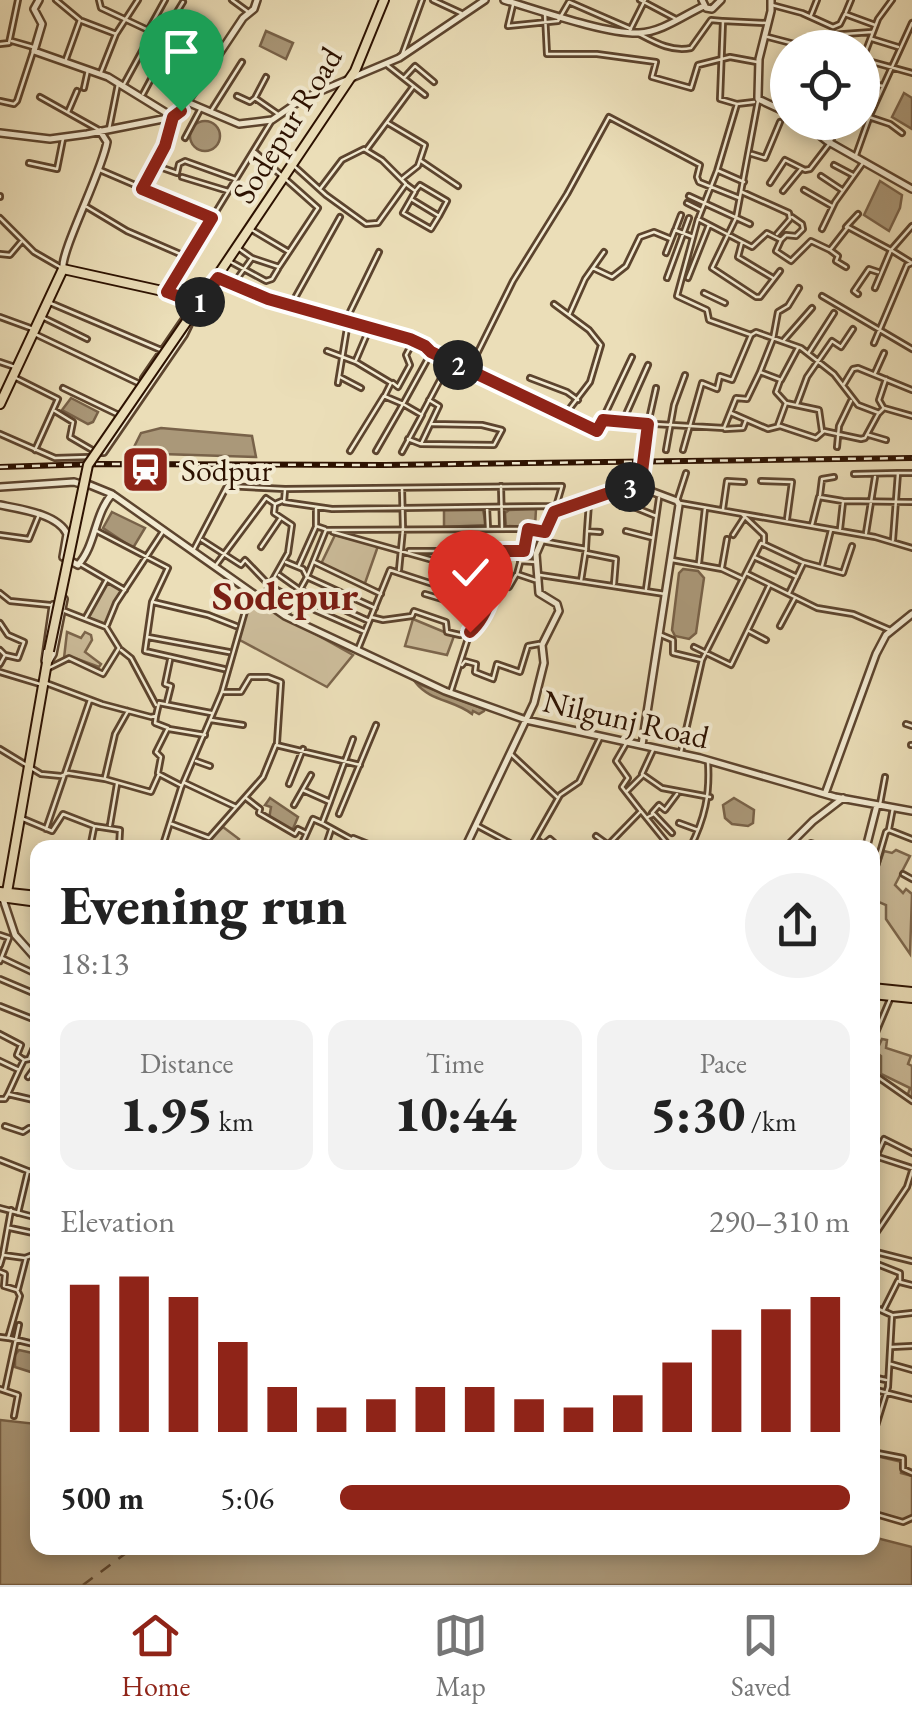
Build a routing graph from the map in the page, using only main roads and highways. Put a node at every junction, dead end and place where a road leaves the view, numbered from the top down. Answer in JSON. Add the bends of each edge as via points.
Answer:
{"nodes":[{"id":1,"x":386,"y":0,"type":"edge"},
{"id":2,"x":198,"y":304,"type":"junction"},
{"id":3,"x":0,"y":404,"type":"edge"},
{"id":4,"x":27,"y":767,"type":"junction"},
{"id":5,"x":3,"y":896,"type":"edge"},
{"id":6,"x":30,"y":898,"type":"edge"},
{"id":7,"x":880,"y":992,"type":"edge"},
{"id":8,"x":880,"y":993,"type":"edge"},
{"id":9,"x":912,"y":995,"type":"edge"}],
"edges":[{"from":1,"to":2,"type":"main road","name":"Sodepur Road","via":[[348,81]]},
{"from":2,"to":3,"type":"main road","via":[[63,268]]},
{"from":2,"to":4,"type":"main road","name":"Sodepur Road","bridge":true,"via":[[88,465]]},
{"from":4,"to":5,"type":"main road"},
{"from":4,"to":5,"type":"main road"},
{"from":5,"to":6,"type":"main road"},
{"from":7,"to":9,"type":"main road"},
{"from":8,"to":9,"type":"main road"}]}
